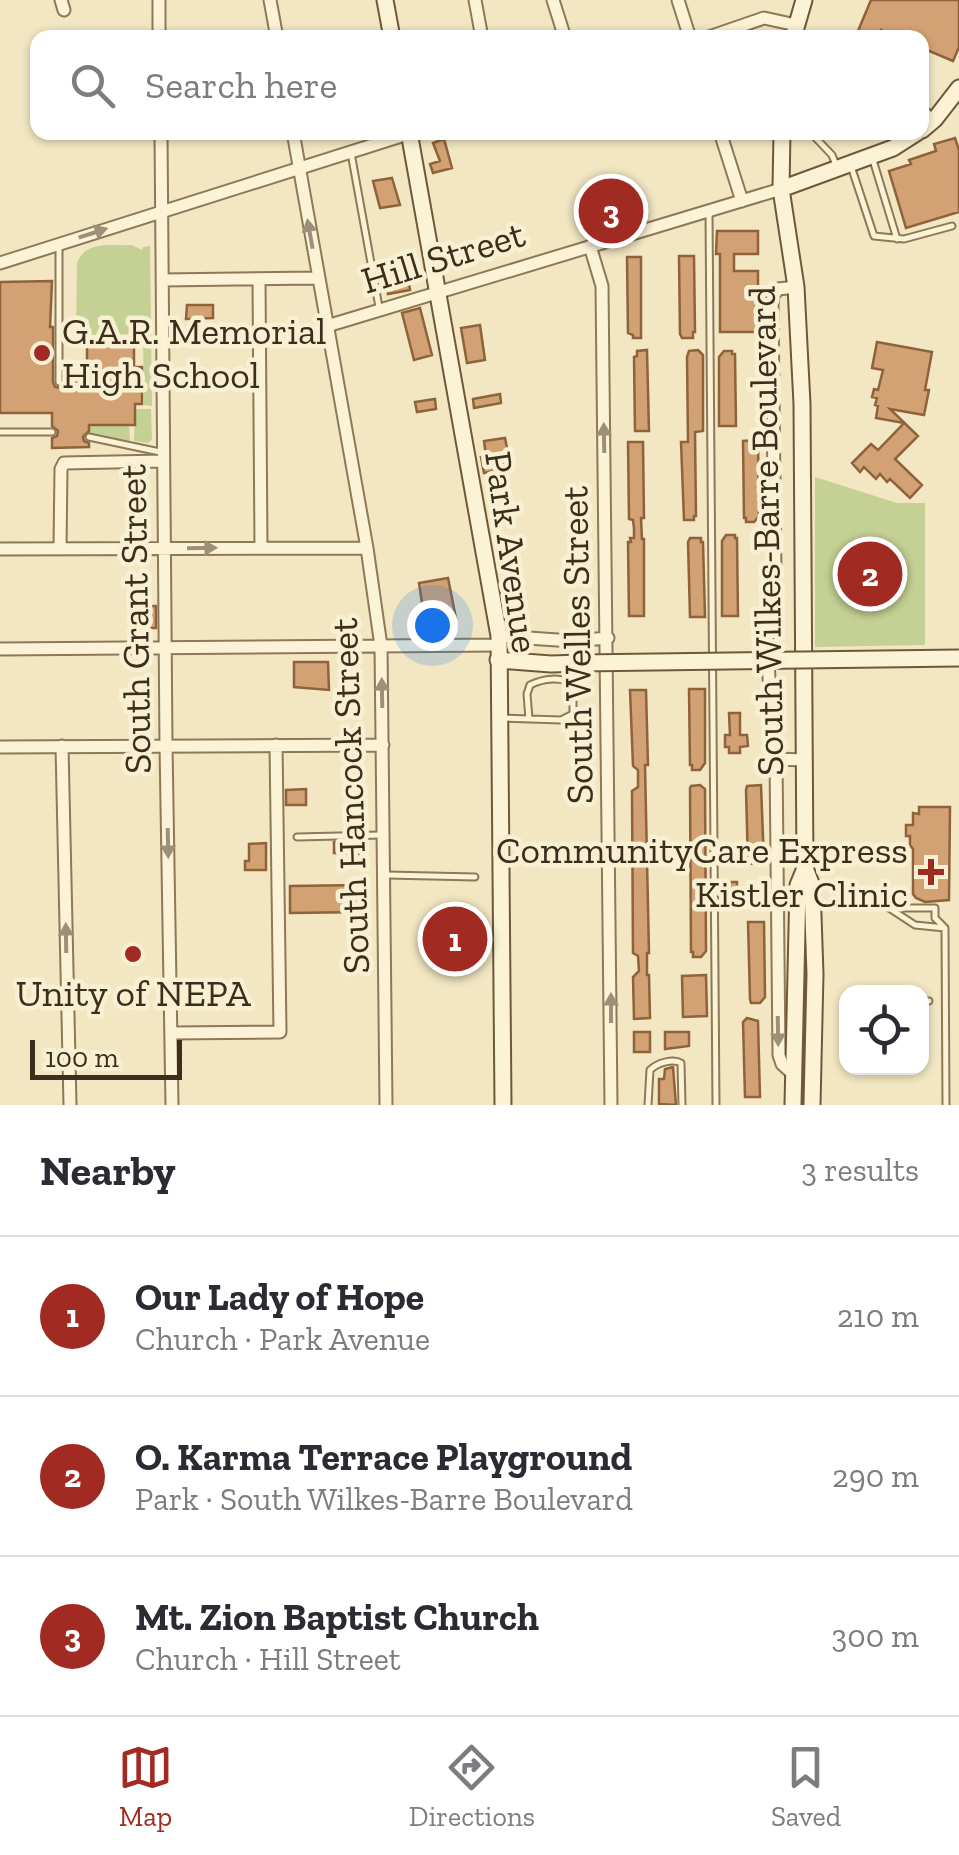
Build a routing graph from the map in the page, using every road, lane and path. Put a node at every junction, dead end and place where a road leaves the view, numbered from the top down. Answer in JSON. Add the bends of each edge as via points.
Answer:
{"nodes":[{"id":1,"x":159,"y":0,"type":"edge"},
{"id":2,"x":270,"y":0,"type":"edge"},
{"id":3,"x":385,"y":0,"type":"edge"},
{"id":4,"x":475,"y":0,"type":"edge"},
{"id":5,"x":553,"y":0,"type":"edge"},
{"id":6,"x":678,"y":0,"type":"edge"},
{"id":7,"x":804,"y":0,"type":"edge"},
{"id":8,"x":159,"y":30,"type":"edge"},
{"id":9,"x":276,"y":30,"type":"edge"},
{"id":10,"x":391,"y":30,"type":"edge"},
{"id":11,"x":481,"y":30,"type":"edge"},
{"id":12,"x":562,"y":30,"type":"edge"},
{"id":13,"x":687,"y":30,"type":"edge"},
{"id":14,"x":729,"y":30,"type":"edge"},
{"id":15,"x":793,"y":30,"type":"edge"},
{"id":16,"x":795,"y":30,"type":"edge"},
{"id":17,"x":959,"y":88,"type":"edge"},
{"id":18,"x":929,"y":122,"type":"edge"},
{"id":19,"x":161,"y":140,"type":"edge"},
{"id":20,"x":294,"y":140,"type":"edge"},
{"id":21,"x":390,"y":140,"type":"edge"},
{"id":22,"x":412,"y":140,"type":"edge"},
{"id":23,"x":723,"y":140,"type":"edge"},
{"id":24,"x":782,"y":140,"type":"edge"},
{"id":25,"x":818,"y":140,"type":"edge"},
{"id":26,"x":905,"y":140,"type":"edge"},
{"id":27,"x":351,"y":153,"type":"junction"},
{"id":28,"x":872,"y":155,"type":"junction"},
{"id":29,"x":843,"y":165,"type":"junction"},
{"id":30,"x":300,"y":170,"type":"junction"},
{"id":31,"x":782,"y":190,"type":"junction"},
{"id":32,"x":742,"y":201,"type":"junction"},
{"id":33,"x":162,"y":212,"type":"junction"},
{"id":34,"x":709,"y":212,"type":"junction"},
{"id":35,"x":952,"y":226,"type":"dead end"},
{"id":36,"x":897,"y":239,"type":"junction"},
{"id":37,"x":59,"y":244,"type":"junction"},
{"id":38,"x":590,"y":246,"type":"junction"},
{"id":39,"x":0,"y":263,"type":"edge"},
{"id":40,"x":259,"y":278,"type":"junction"},
{"id":41,"x":318,"y":278,"type":"junction"},
{"id":42,"x":162,"y":280,"type":"junction"},
{"id":43,"x":796,"y":287,"type":"junction"},
{"id":44,"x":437,"y":293,"type":"junction"},
{"id":45,"x":380,"y":310,"type":"junction"},
{"id":46,"x":327,"y":326,"type":"junction"},
{"id":47,"x":59,"y":382,"type":"dead end"},
{"id":48,"x":0,"y":432,"type":"edge"},
{"id":49,"x":52,"y":432,"type":"dead end"},
{"id":50,"x":89,"y":437,"type":"dead end"},
{"id":51,"x":163,"y":457,"type":"junction"},
{"id":52,"x":261,"y":547,"type":"junction"},
{"id":53,"x":60,"y":548,"type":"junction"},
{"id":54,"x":164,"y":548,"type":"junction"},
{"id":55,"x":367,"y":548,"type":"junction"},
{"id":56,"x":0,"y":549,"type":"edge"},
{"id":57,"x":608,"y":638,"type":"junction"},
{"id":58,"x":381,"y":646,"type":"junction"},
{"id":59,"x":498,"y":647,"type":"junction"},
{"id":60,"x":166,"y":648,"type":"junction"},
{"id":61,"x":0,"y":650,"type":"edge"},
{"id":62,"x":959,"y":658,"type":"edge"},
{"id":63,"x":498,"y":718,"type":"junction"},
{"id":64,"x":529,"y":719,"type":"junction"},
{"id":65,"x":166,"y":745,"type":"junction"},
{"id":66,"x":276,"y":745,"type":"junction"},
{"id":67,"x":383,"y":745,"type":"junction"},
{"id":68,"x":62,"y":746,"type":"junction"},
{"id":69,"x":0,"y":748,"type":"edge"},
{"id":70,"x":776,"y":759,"type":"junction"},
{"id":71,"x":805,"y":760,"type":"junction"},
{"id":72,"x":384,"y":835,"type":"junction"},
{"id":73,"x":297,"y":837,"type":"dead end"},
{"id":74,"x":805,"y":868,"type":"junction"},
{"id":75,"x":384,"y":875,"type":"junction"},
{"id":76,"x":475,"y":878,"type":"dead end"},
{"id":77,"x":945,"y":928,"type":"junction"},
{"id":78,"x":778,"y":985,"type":"junction"},
{"id":79,"x":797,"y":992,"type":"junction"},
{"id":80,"x":172,"y":1032,"type":"junction"},
{"id":81,"x":794,"y":1075,"type":"junction"},
{"id":82,"x":70,"y":1105,"type":"edge"},
{"id":83,"x":172,"y":1105,"type":"edge"},
{"id":84,"x":386,"y":1105,"type":"edge"},
{"id":85,"x":503,"y":1105,"type":"edge"},
{"id":86,"x":612,"y":1105,"type":"edge"},
{"id":87,"x":648,"y":1105,"type":"edge"},
{"id":88,"x":682,"y":1105,"type":"edge"},
{"id":89,"x":716,"y":1105,"type":"edge"},
{"id":90,"x":794,"y":1105,"type":"edge"},
{"id":91,"x":812,"y":1105,"type":"edge"},
{"id":92,"x":946,"y":1105,"type":"edge"}],
"edges":[{"from":1,"to":8,"type":"street"},
{"from":2,"to":9,"type":"street"},
{"from":3,"to":10,"type":"main road"},
{"from":4,"to":11,"type":"street"},
{"from":5,"to":12,"type":"street"},
{"from":6,"to":13,"type":"street"},
{"from":7,"to":16,"type":"main road"},
{"from":14,"to":15,"type":"street","via":[[764,18]]},
{"from":17,"to":18,"type":"main road","name":"Hill Street"},
{"from":19,"to":33,"type":"street","name":"South Grant Street"},
{"from":20,"to":30,"type":"street","name":"South Hancock Street"},
{"from":21,"to":27,"type":"street"},
{"from":22,"to":44,"type":"main road","name":"Park Avenue"},
{"from":23,"to":32,"type":"street"},
{"from":24,"to":31,"type":"main road","name":"South Wilkes-Barre Boulevard"},
{"from":25,"to":29,"type":"lane"},
{"from":26,"to":28,"type":"main road","name":"Hill Street"},
{"from":27,"to":30,"type":"street"},
{"from":27,"to":45,"type":"lane"},
{"from":28,"to":29,"type":"main road","name":"Hill Street"},
{"from":28,"to":36,"type":"lane"},
{"from":29,"to":31,"type":"main road","name":"Hill Street"},
{"from":29,"to":36,"type":"lane","via":[[874,236]]},
{"from":30,"to":33,"type":"street"},
{"from":41,"to":30,"type":"street","name":"South Hancock Street","one_way":true},
{"from":31,"to":32,"type":"street","name":"Hill Street"},
{"from":31,"to":43,"type":"main road","name":"South Wilkes-Barre Boulevard"},
{"from":32,"to":34,"type":"street","name":"Hill Street"},
{"from":37,"to":33,"type":"street","one_way":true},
{"from":33,"to":42,"type":"street","name":"South Grant Street"},
{"from":34,"to":38,"type":"street","name":"Hill Street"},
{"from":34,"to":89,"type":"lane"},
{"from":35,"to":36,"type":"lane"},
{"from":37,"to":39,"type":"street"},
{"from":37,"to":47,"type":"lane"},
{"from":38,"to":44,"type":"street","name":"Hill Street"},
{"from":57,"to":38,"type":"street","name":"South Welles Street","one_way":true,"via":[[602,286]]},
{"from":40,"to":41,"type":"street"},
{"from":40,"to":42,"type":"street"},
{"from":40,"to":52,"type":"street"},
{"from":41,"to":46,"type":"street","name":"South Hancock Street"},
{"from":42,"to":51,"type":"street","name":"South Grant Street"},
{"from":43,"to":70,"type":"street","via":[[778,290],[772,304],[775,575],[766,642]]},
{"from":43,"to":71,"type":"main road","name":"South Wilkes-Barre Boulevard"},
{"from":44,"to":45,"type":"street","name":"Hill Street"},
{"from":44,"to":59,"type":"main road","name":"Park Avenue"},
{"from":45,"to":46,"type":"street","name":"Hill Street"},
{"from":46,"to":55,"type":"street","name":"South Hancock Street"},
{"from":48,"to":49,"type":"lane"},
{"from":50,"to":51,"type":"lane"},
{"from":51,"to":53,"type":"street","via":[[64,463]]},
{"from":51,"to":54,"type":"street","name":"South Grant Street"},
{"from":54,"to":52,"type":"street","one_way":true},
{"from":52,"to":55,"type":"street"},
{"from":53,"to":54,"type":"street"},
{"from":53,"to":56,"type":"street"},
{"from":54,"to":60,"type":"street","name":"South Grant Street"},
{"from":55,"to":58,"type":"street","name":"South Hancock Street"},
{"from":57,"to":59,"type":"street"},
{"from":86,"to":57,"type":"street","name":"South Welles Street","one_way":true},
{"from":58,"to":59,"type":"street"},
{"from":58,"to":60,"type":"street"},
{"from":67,"to":58,"type":"street","name":"South Hancock Street","one_way":true},
{"from":59,"to":62,"type":"main road","bridge":true,"via":[[552,664]]},
{"from":59,"to":63,"type":"main road","name":"Park Avenue"},
{"from":60,"to":61,"type":"street"},
{"from":60,"to":65,"type":"street","name":"South Grant Street"},
{"from":63,"to":64,"type":"lane"},
{"from":63,"to":85,"type":"main road","name":"Park Avenue"},
{"from":64,"to":64,"type":"lane","via":[[573,714],[569,681],[530,684]]},
{"from":65,"to":66,"type":"street"},
{"from":65,"to":68,"type":"street"},
{"from":65,"to":80,"type":"street","name":"South Grant Street","one_way":true},
{"from":66,"to":67,"type":"street"},
{"from":66,"to":80,"type":"street","via":[[280,1032]]},
{"from":67,"to":72,"type":"street","name":"South Hancock Street"},
{"from":68,"to":69,"type":"street"},
{"from":82,"to":68,"type":"street","one_way":true},
{"from":70,"to":71,"type":"street"},
{"from":70,"to":78,"type":"street"},
{"from":71,"to":74,"type":"main road","name":"South Wilkes-Barre Boulevard"},
{"from":72,"to":73,"type":"lane"},
{"from":72,"to":75,"type":"street","name":"South Hancock Street"},
{"from":74,"to":79,"type":"main road","name":"South Wilkes-Barre Boulevard","via":[[798,886]]},
{"from":74,"to":91,"type":"main road","name":"South Wilkes-Barre Boulevard","via":[[812,886],[815,974]]},
{"from":75,"to":76,"type":"lane"},
{"from":75,"to":84,"type":"street","name":"South Hancock Street"},
{"from":77,"to":77,"type":"lane","via":[[915,925],[889,908],[935,908]]},
{"from":77,"to":92,"type":"lane"},
{"from":78,"to":79,"type":"street"},
{"from":78,"to":81,"type":"street","one_way":true,"via":[[778,1054]]},
{"from":79,"to":81,"type":"main road","name":"South Wilkes-Barre Boulevard"},
{"from":80,"to":83,"type":"street","name":"South Grant Street"},
{"from":81,"to":90,"type":"main road","name":"South Wilkes-Barre Boulevard"},
{"from":87,"to":88,"type":"lane","via":[[650,1070],[676,1060]]}]}
